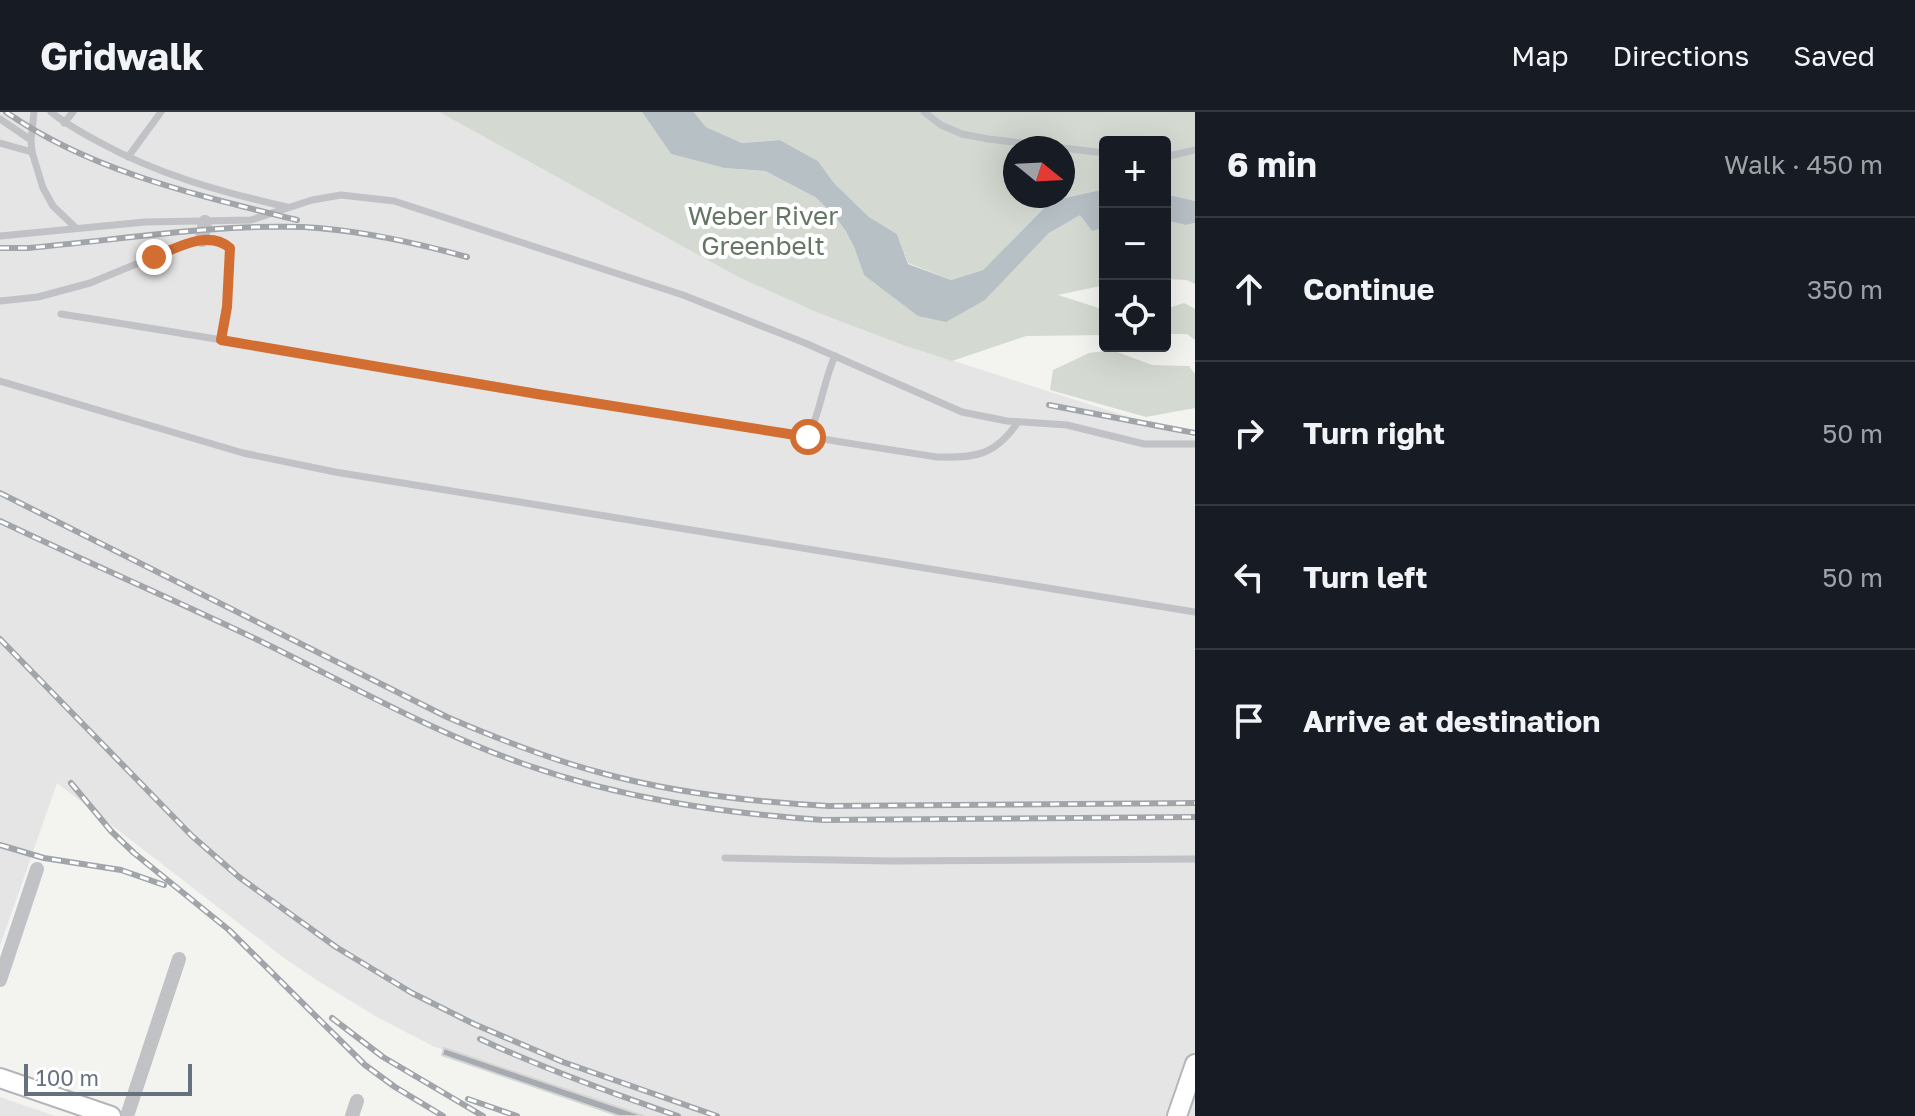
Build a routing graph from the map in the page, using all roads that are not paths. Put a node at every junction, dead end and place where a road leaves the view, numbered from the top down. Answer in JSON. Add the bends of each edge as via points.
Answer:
{"nodes":[{"id":1,"x":34,"y":112,"type":"edge"},
{"id":2,"x":51,"y":112,"type":"edge"},
{"id":3,"x":73,"y":112,"type":"edge"},
{"id":4,"x":161,"y":112,"type":"edge"},
{"id":5,"x":924,"y":112,"type":"edge"},
{"id":6,"x":0,"y":119,"type":"edge"},
{"id":7,"x":64,"y":123,"type":"junction"},
{"id":8,"x":31,"y":140,"type":"junction"},
{"id":9,"x":0,"y":143,"type":"edge"},
{"id":10,"x":1195,"y":150,"type":"edge"},
{"id":11,"x":32,"y":152,"type":"junction"},
{"id":12,"x":1099,"y":152,"type":"edge"},
{"id":13,"x":1171,"y":156,"type":"edge"},
{"id":14,"x":128,"y":157,"type":"junction"},
{"id":15,"x":289,"y":207,"type":"junction"},
{"id":16,"x":205,"y":222,"type":"junction"},
{"id":17,"x":76,"y":228,"type":"junction"},
{"id":18,"x":0,"y":236,"type":"edge"},
{"id":19,"x":202,"y":240,"type":"junction"},
{"id":20,"x":0,"y":301,"type":"edge"},
{"id":21,"x":61,"y":314,"type":"dead end"},
{"id":22,"x":221,"y":340,"type":"junction"},
{"id":23,"x":835,"y":356,"type":"junction"},
{"id":24,"x":0,"y":381,"type":"edge"},
{"id":25,"x":1018,"y":422,"type":"junction"},
{"id":26,"x":808,"y":437,"type":"junction"},
{"id":27,"x":1195,"y":444,"type":"edge"},
{"id":28,"x":1195,"y":612,"type":"edge"},
{"id":29,"x":725,"y":858,"type":"dead end"},
{"id":30,"x":1195,"y":859,"type":"edge"},
{"id":31,"x":37,"y":869,"type":"dead end"},
{"id":32,"x":179,"y":959,"type":"dead end"},
{"id":33,"x":0,"y":980,"type":"edge"},
{"id":34,"x":1195,"y":1064,"type":"edge"},
{"id":35,"x":0,"y":1078,"type":"edge"},
{"id":36,"x":99,"y":1114,"type":"edge"},
{"id":37,"x":127,"y":1116,"type":"edge"},
{"id":38,"x":1177,"y":1116,"type":"edge"}],
"edges":[{"from":1,"to":8,"type":"lane"},
{"from":2,"to":7,"type":"lane"},
{"from":3,"to":7,"type":"lane"},
{"from":4,"to":14,"type":"lane"},
{"from":5,"to":12,"type":"lane","via":[[962,134]]},
{"from":6,"to":8,"type":"lane"},
{"from":7,"to":14,"type":"lane"},
{"from":8,"to":11,"type":"lane"},
{"from":9,"to":11,"type":"lane"},
{"from":10,"to":13,"type":"lane"},
{"from":11,"to":17,"type":"lane","via":[[53,206]]},
{"from":14,"to":15,"type":"lane","via":[[185,181]]},
{"from":15,"to":16,"type":"lane","via":[[251,220]]},
{"from":15,"to":23,"type":"lane","via":[[341,195],[394,201],[683,295]]},
{"from":16,"to":17,"type":"lane"},
{"from":16,"to":19,"type":"street"},
{"from":17,"to":18,"type":"lane"},
{"from":19,"to":20,"type":"lane","via":[[90,283]]},
{"from":19,"to":22,"type":"lane","via":[[230,248]]},
{"from":21,"to":22,"type":"lane"},
{"from":22,"to":26,"type":"lane"},
{"from":23,"to":25,"type":"lane","via":[[962,412]]},
{"from":23,"to":26,"type":"lane"},
{"from":24,"to":28,"type":"lane","via":[[243,453],[335,472]]},
{"from":25,"to":26,"type":"lane","via":[[991,451],[966,458]]},
{"from":25,"to":27,"type":"lane","via":[[1067,425],[1144,444]]},
{"from":29,"to":30,"type":"lane"},
{"from":31,"to":33,"type":"street"},
{"from":32,"to":37,"type":"street"},
{"from":34,"to":38,"type":"main road"},
{"from":35,"to":36,"type":"main road"}]}
